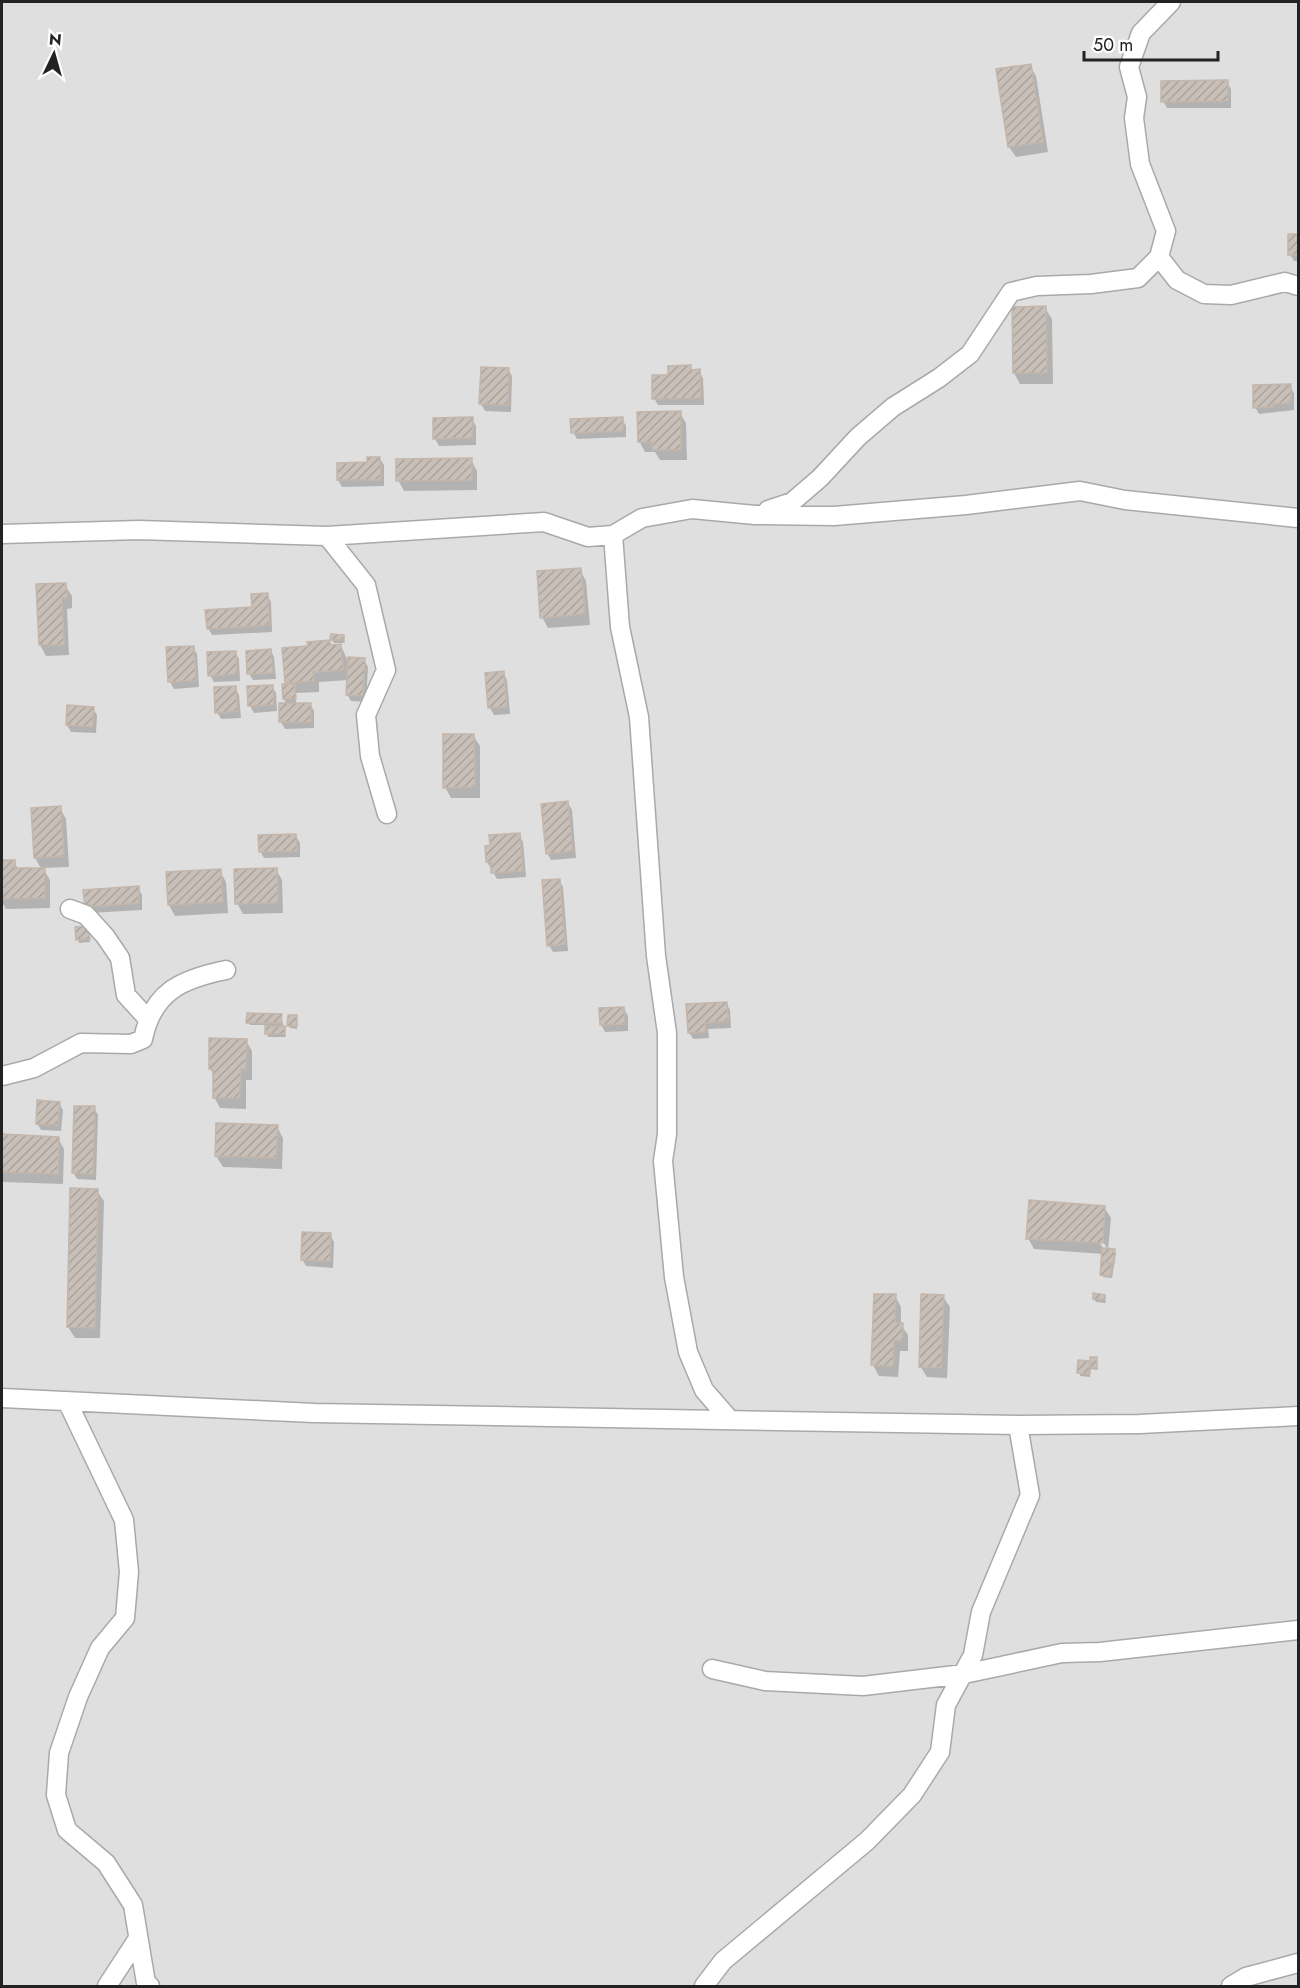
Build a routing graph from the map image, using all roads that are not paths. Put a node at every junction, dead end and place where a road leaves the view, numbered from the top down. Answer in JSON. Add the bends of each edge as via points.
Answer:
{"nodes":[{"id":1,"x":1171,"y":2,"type":"edge"},
{"id":2,"x":1160,"y":257,"type":"junction"},
{"id":3,"x":1299,"y":286,"type":"edge"},
{"id":4,"x":755,"y":515,"type":"junction"},
{"id":5,"x":1299,"y":518,"type":"edge"},
{"id":6,"x":2,"y":534,"type":"edge"},
{"id":7,"x":614,"y":535,"type":"junction"},
{"id":8,"x":327,"y":536,"type":"junction"},
{"id":9,"x":387,"y":814,"type":"dead end"},
{"id":10,"x":70,"y":909,"type":"dead end"},
{"id":11,"x":226,"y":970,"type":"dead end"},
{"id":12,"x":147,"y":1018,"type":"junction"},
{"id":13,"x":2,"y":1076,"type":"edge"},
{"id":14,"x":2,"y":1398,"type":"edge"},
{"id":15,"x":67,"y":1401,"type":"junction"},
{"id":16,"x":1299,"y":1416,"type":"edge"},
{"id":17,"x":730,"y":1420,"type":"junction"},
{"id":18,"x":1018,"y":1425,"type":"junction"},
{"id":19,"x":1299,"y":1630,"type":"edge"},
{"id":20,"x":712,"y":1669,"type":"dead end"},
{"id":21,"x":964,"y":1674,"type":"junction"},
{"id":22,"x":137,"y":1940,"type":"junction"},
{"id":23,"x":1299,"y":1963,"type":"edge"},
{"id":24,"x":107,"y":1986,"type":"edge"},
{"id":25,"x":150,"y":1986,"type":"edge"},
{"id":26,"x":704,"y":1986,"type":"edge"},
{"id":27,"x":1231,"y":1986,"type":"edge"}],
"edges":[{"from":1,"to":2,"type":"street","via":[[1141,33],[1129,67],[1137,97],[1134,118],[1140,164],[1166,231]]},
{"from":2,"to":3,"type":"street","via":[[1177,280],[1204,294],[1231,295],[1285,282]]},
{"from":2,"to":4,"type":"street","via":[[1138,278],[1037,286],[1011,292],[969,354],[893,407],[792,502]]},
{"from":4,"to":5,"type":"street","via":[[834,516],[1080,491],[1125,500]]},
{"from":4,"to":7,"type":"street","via":[[692,509],[642,518]]},
{"from":6,"to":8,"type":"street","via":[[139,530]]},
{"from":7,"to":8,"type":"street","via":[[588,537],[544,522]]},
{"from":7,"to":17,"type":"street","via":[[620,627],[639,717],[656,956],[667,1033],[667,1134],[663,1161],[674,1277],[688,1352],[704,1390]]},
{"from":8,"to":9,"type":"street","via":[[366,585],[386,670],[366,715],[370,756]]},
{"from":10,"to":12,"type":"street","via":[[86,915],[105,936],[120,958],[126,996]]},
{"from":11,"to":12,"type":"street","via":[[183,982]]},
{"from":12,"to":13,"type":"street","via":[[143,1039],[131,1044],[81,1043],[34,1068]]},
{"from":14,"to":15,"type":"street"},
{"from":15,"to":17,"type":"street","via":[[314,1413]]},
{"from":15,"to":22,"type":"street","via":[[124,1520],[129,1572],[125,1618],[100,1648],[78,1697],[59,1754],[56,1795],[67,1830],[106,1863],[133,1905]]},
{"from":16,"to":18,"type":"street"},
{"from":17,"to":18,"type":"street"},
{"from":18,"to":21,"type":"street","via":[[1030,1496],[981,1612],[974,1655]]},
{"from":19,"to":21,"type":"street","via":[[1062,1653]]},
{"from":20,"to":21,"type":"street","via":[[765,1681],[863,1686]]},
{"from":21,"to":26,"type":"street","via":[[946,1706],[940,1752],[912,1795],[867,1841],[723,1960]]},
{"from":22,"to":24,"type":"street"},
{"from":22,"to":25,"type":"street","via":[[146,1983]]},
{"from":23,"to":27,"type":"street","via":[[1246,1977]]}]}
